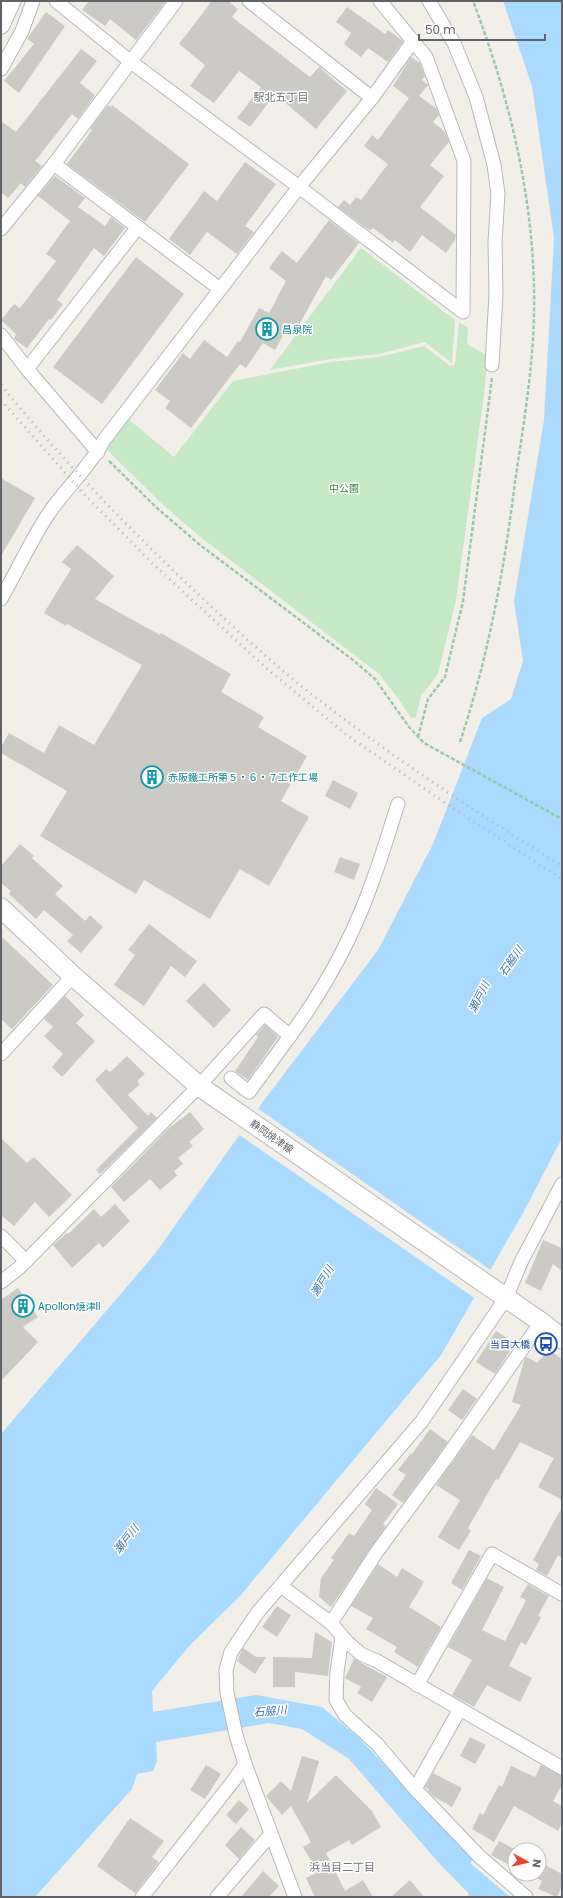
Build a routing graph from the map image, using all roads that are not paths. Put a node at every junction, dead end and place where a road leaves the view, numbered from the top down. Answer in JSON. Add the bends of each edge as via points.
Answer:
{"nodes":[{"id":1,"x":12,"y":1,"type":"edge"},
{"id":2,"x":33,"y":1,"type":"edge"},
{"id":3,"x":56,"y":1,"type":"edge"},
{"id":4,"x":176,"y":1,"type":"edge"},
{"id":5,"x":249,"y":1,"type":"edge"},
{"id":6,"x":380,"y":1,"type":"edge"},
{"id":7,"x":429,"y":1,"type":"edge"},
{"id":8,"x":1,"y":25,"type":"edge"},
{"id":9,"x":413,"y":40,"type":"junction"},
{"id":10,"x":131,"y":62,"type":"junction"},
{"id":11,"x":1,"y":69,"type":"edge"},
{"id":12,"x":372,"y":98,"type":"junction"},
{"id":13,"x":54,"y":164,"type":"junction"},
{"id":14,"x":299,"y":187,"type":"junction"},
{"id":15,"x":138,"y":227,"type":"junction"},
{"id":16,"x":1,"y":229,"type":"edge"},
{"id":17,"x":220,"y":288,"type":"junction"},
{"id":18,"x":1,"y":335,"type":"edge"},
{"id":19,"x":492,"y":366,"type":"road end"},
{"id":20,"x":27,"y":369,"type":"junction"},
{"id":21,"x":98,"y":452,"type":"junction"},
{"id":22,"x":1,"y":599,"type":"edge"},
{"id":23,"x":398,"y":804,"type":"dead end"},
{"id":24,"x":1,"y":908,"type":"edge"},
{"id":25,"x":74,"y":976,"type":"junction"},
{"id":26,"x":290,"y":1036,"type":"junction"},
{"id":27,"x":1,"y":1054,"type":"edge"},
{"id":28,"x":231,"y":1078,"type":"dead end"},
{"id":29,"x":205,"y":1091,"type":"junction"},
{"id":30,"x":562,"y":1184,"type":"edge"},
{"id":31,"x":1,"y":1236,"type":"edge"},
{"id":32,"x":26,"y":1261,"type":"junction"},
{"id":33,"x":1,"y":1282,"type":"edge"},
{"id":34,"x":501,"y":1294,"type":"junction"},
{"id":35,"x":555,"y":1331,"type":"edge"},
{"id":36,"x":281,"y":1586,"type":"junction"},
{"id":37,"x":562,"y":1594,"type":"edge"},
{"id":38,"x":331,"y":1623,"type":"junction"},
{"id":39,"x":342,"y":1637,"type":"junction"},
{"id":40,"x":417,"y":1685,"type":"junction"},
{"id":41,"x":460,"y":1709,"type":"junction"},
{"id":42,"x":245,"y":1764,"type":"junction"},
{"id":43,"x":562,"y":1768,"type":"edge"},
{"id":44,"x":415,"y":1789,"type":"junction"},
{"id":45,"x":271,"y":1834,"type":"junction"},
{"id":46,"x":142,"y":1897,"type":"edge"},
{"id":47,"x":217,"y":1897,"type":"edge"},
{"id":48,"x":295,"y":1897,"type":"edge"},
{"id":49,"x":526,"y":1897,"type":"edge"}],
"edges":[{"from":1,"to":8,"type":"street"},
{"from":2,"to":11,"type":"street","via":[[22,31]]},
{"from":3,"to":10,"type":"street"},
{"from":4,"to":10,"type":"street"},
{"from":5,"to":12,"type":"street"},
{"from":6,"to":9,"type":"street"},
{"from":7,"to":19,"type":"street","via":[[454,43],[476,97],[494,165],[498,194]]},
{"from":9,"to":12,"type":"street"},
{"from":9,"to":14,"type":"street","via":[[432,69],[464,162],[463,312]]},
{"from":10,"to":13,"type":"street"},
{"from":10,"to":14,"type":"street"},
{"from":12,"to":14,"type":"street"},
{"from":13,"to":15,"type":"street"},
{"from":13,"to":16,"type":"street"},
{"from":14,"to":17,"type":"street"},
{"from":15,"to":17,"type":"street"},
{"from":15,"to":20,"type":"street"},
{"from":17,"to":21,"type":"street","via":[[104,440]]},
{"from":18,"to":20,"type":"street"},
{"from":20,"to":21,"type":"street"},
{"from":21,"to":22,"type":"street","via":[[48,515]]},
{"from":23,"to":26,"type":"street","via":[[374,878],[348,939],[314,1003]]},
{"from":24,"to":25,"type":"main road","name":"静岡焼津線"},
{"from":25,"to":27,"type":"street"},
{"from":25,"to":29,"type":"main road","name":"静岡焼津線"},
{"from":26,"to":28,"type":"street","via":[[249,1092]]},
{"from":26,"to":29,"type":"street","via":[[264,1014]]},
{"from":29,"to":32,"type":"street"},
{"from":29,"to":34,"type":"main road","name":"静岡焼津線"},
{"from":30,"to":34,"type":"street"},
{"from":31,"to":32,"type":"street"},
{"from":32,"to":33,"type":"street"},
{"from":34,"to":35,"type":"main road","name":"静岡焼津線"},
{"from":34,"to":36,"type":"street","via":[[422,1421]]},
{"from":35,"to":38,"type":"street","via":[[446,1458],[376,1553]]},
{"from":36,"to":38,"type":"street"},
{"from":36,"to":42,"type":"street","via":[[258,1612],[231,1652],[226,1670],[227,1693]]},
{"from":37,"to":40,"type":"street","via":[[492,1554]]},
{"from":38,"to":39,"type":"street"},
{"from":39,"to":40,"type":"street","via":[[361,1654]]},
{"from":39,"to":44,"type":"street","via":[[336,1672],[336,1700],[344,1715],[377,1744]]},
{"from":40,"to":41,"type":"street"},
{"from":41,"to":43,"type":"street"},
{"from":41,"to":44,"type":"street"},
{"from":42,"to":45,"type":"street"},
{"from":42,"to":46,"type":"street"},
{"from":44,"to":49,"type":"street","via":[[479,1856]]},
{"from":45,"to":47,"type":"street"},
{"from":45,"to":48,"type":"street"}]}
